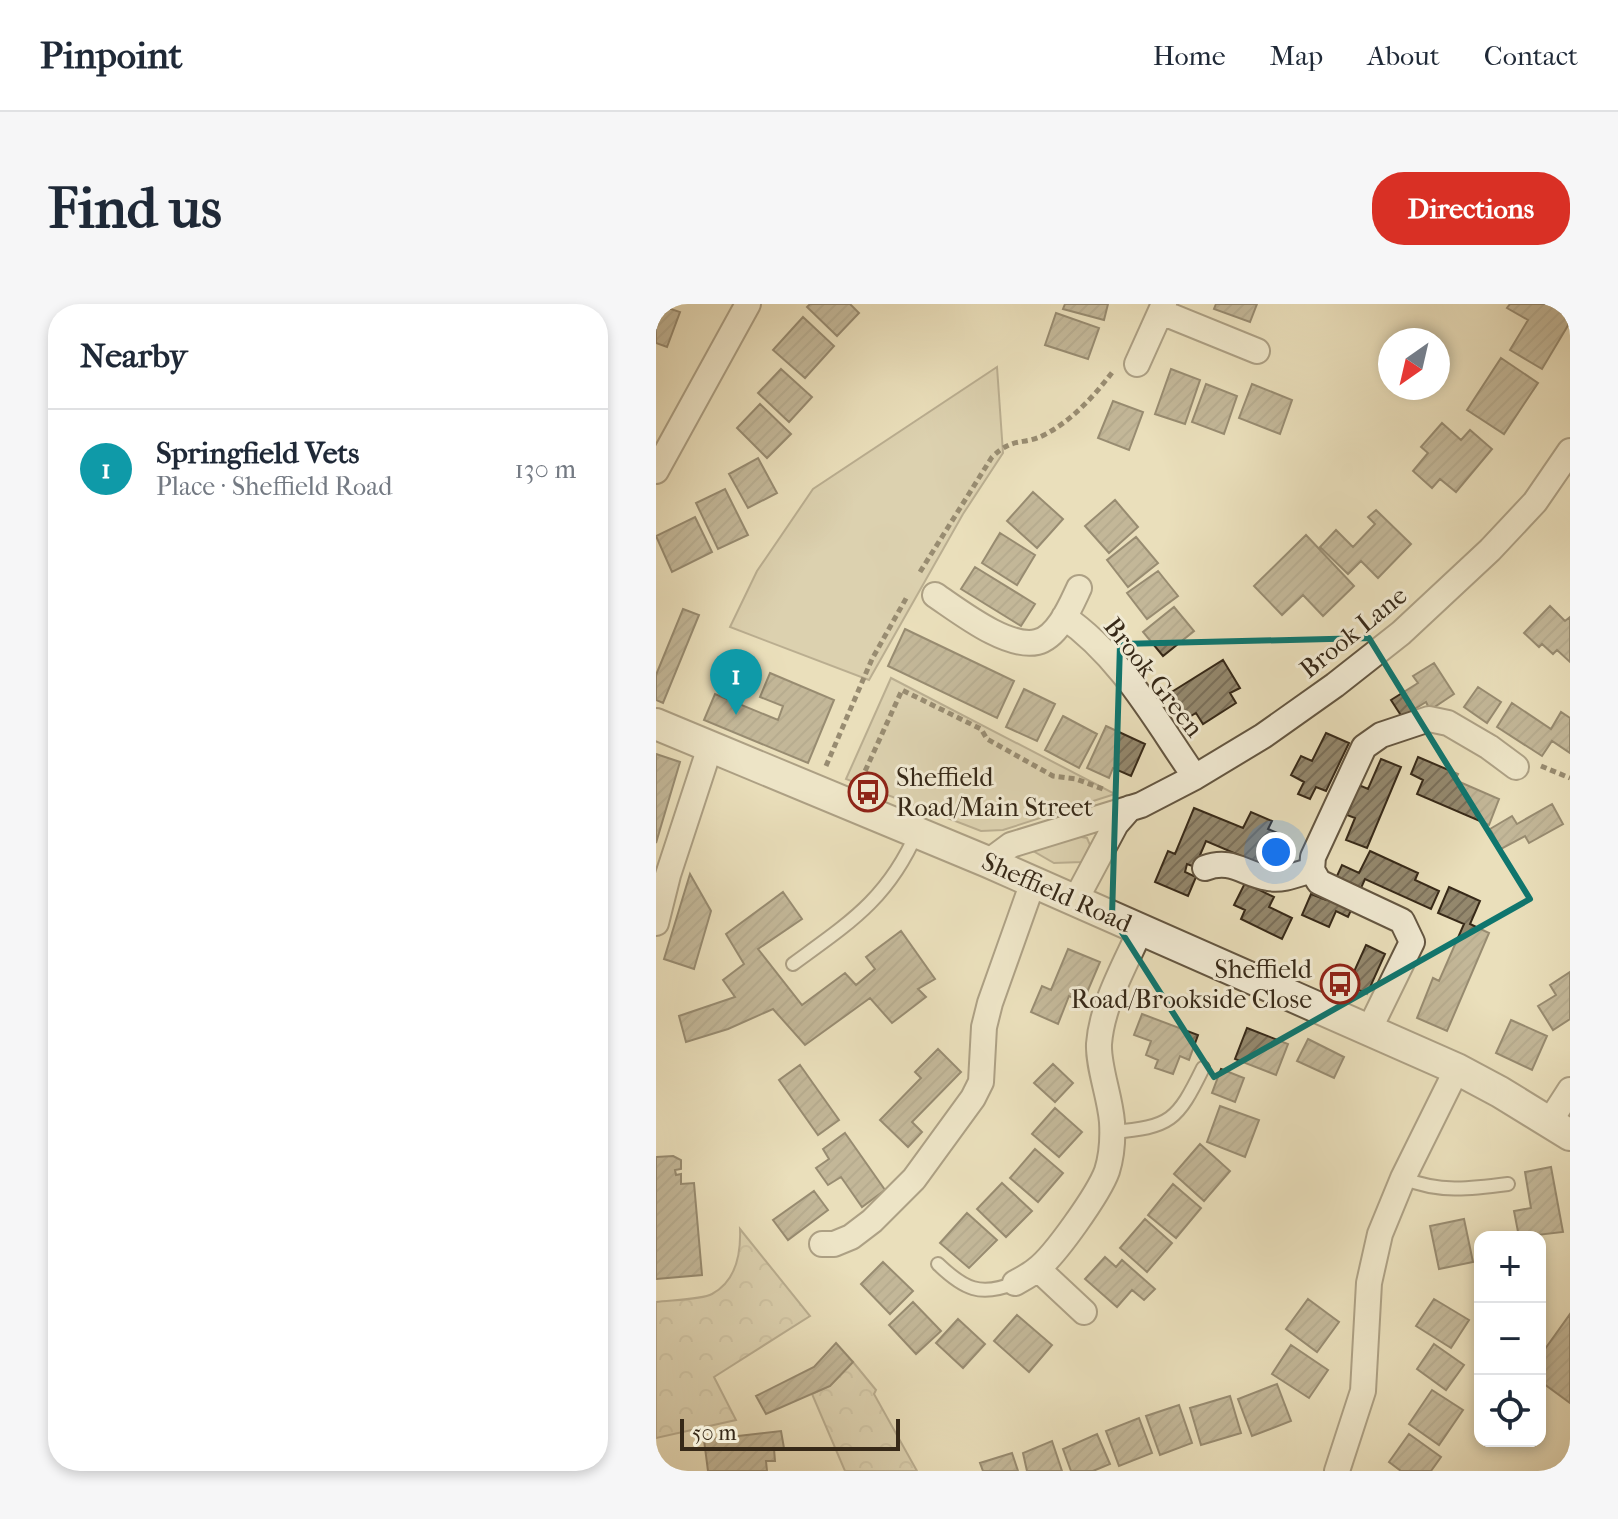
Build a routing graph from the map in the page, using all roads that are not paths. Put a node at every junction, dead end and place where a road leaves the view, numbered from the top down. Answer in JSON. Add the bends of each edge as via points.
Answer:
{"nodes":[{"id":1,"x":748,"y":304,"type":"edge"},
{"id":2,"x":1163,"y":308,"type":"edge"},
{"id":3,"x":1257,"y":351,"type":"dead end"},
{"id":4,"x":1137,"y":364,"type":"road end"},
{"id":5,"x":1570,"y":451,"type":"edge"},
{"id":6,"x":656,"y":471,"type":"edge"},
{"id":7,"x":1079,"y":588,"type":"dead end"},
{"id":8,"x":935,"y":595,"type":"dead end"},
{"id":9,"x":1064,"y":617,"type":"junction"},
{"id":10,"x":657,"y":729,"type":"edge"},
{"id":11,"x":710,"y":747,"type":"junction"},
{"id":12,"x":1516,"y":767,"type":"dead end"},
{"id":13,"x":1195,"y":777,"type":"junction"},
{"id":14,"x":1136,"y":806,"type":"junction"},
{"id":15,"x":917,"y":832,"type":"junction"},
{"id":16,"x":988,"y":862,"type":"junction"},
{"id":17,"x":1205,"y":868,"type":"dead end"},
{"id":18,"x":1312,"y":870,"type":"junction"},
{"id":19,"x":1033,"y":882,"type":"junction"},
{"id":20,"x":1076,"y":899,"type":"junction"},
{"id":21,"x":656,"y":923,"type":"edge"},
{"id":22,"x":1141,"y":929,"type":"junction"},
{"id":23,"x":793,"y":964,"type":"dead end"},
{"id":24,"x":1369,"y":1030,"type":"junction"},
{"id":25,"x":1203,"y":1068,"type":"dead end"},
{"id":26,"x":1457,"y":1069,"type":"junction"},
{"id":27,"x":1570,"y":1090,"type":"edge"},
{"id":28,"x":1560,"y":1128,"type":"edge"},
{"id":29,"x":1112,"y":1132,"type":"junction"},
{"id":30,"x":1403,"y":1178,"type":"junction"},
{"id":31,"x":1508,"y":1184,"type":"dead end"},
{"id":32,"x":822,"y":1244,"type":"dead end"},
{"id":33,"x":938,"y":1264,"type":"dead end"},
{"id":34,"x":1038,"y":1269,"type":"junction"},
{"id":35,"x":1015,"y":1283,"type":"joint"},
{"id":36,"x":1084,"y":1312,"type":"dead end"},
{"id":37,"x":1337,"y":1471,"type":"edge"}],
"edges":[{"from":1,"to":6,"type":"street"},
{"from":2,"to":3,"type":"street"},
{"from":2,"to":4,"type":"street"},
{"from":5,"to":13,"type":"street","name":"Brook Lane","via":[[1535,502],[1401,633],[1299,711]]},
{"from":7,"to":9,"type":"street","name":"Brook Green"},
{"from":8,"to":9,"type":"street","name":"Brook Green","via":[[996,633],[1019,641],[1038,642]]},
{"from":9,"to":13,"type":"street","name":"Brook Green","via":[[1107,654]]},
{"from":10,"to":11,"type":"street","name":"Sheffield Road"},
{"from":11,"to":15,"type":"street","name":"Sheffield Road"},
{"from":11,"to":21,"type":"street"},
{"from":12,"to":18,"type":"street","via":[[1448,723],[1429,719],[1381,735],[1364,747],[1313,857]]},
{"from":13,"to":14,"type":"street","name":"Brook Lane"},
{"from":14,"to":16,"type":"street","name":"Brook Lane","via":[[1011,845]]},
{"from":14,"to":20,"type":"street","name":"Brook Lane","via":[[1116,824]]},
{"from":15,"to":16,"type":"street","name":"Sheffield Road"},
{"from":15,"to":23,"type":"lane","via":[[883,891]]},
{"from":16,"to":19,"type":"street","name":"Sheffield Road"},
{"from":17,"to":18,"type":"street","via":[[1232,865],[1268,879]]},
{"from":18,"to":24,"type":"street","via":[[1319,882],[1402,921],[1409,933],[1412,942]]},
{"from":19,"to":20,"type":"street","name":"Sheffield Road"},
{"from":19,"to":32,"type":"street","via":[[990,1003],[981,1082],[973,1098],[914,1179],[872,1221],[851,1237]]},
{"from":20,"to":22,"type":"street","name":"Sheffield Road"},
{"from":22,"to":24,"type":"street","name":"Sheffield Road"},
{"from":22,"to":29,"type":"street","via":[[1102,1025],[1100,1059]]},
{"from":24,"to":26,"type":"street","name":"Sheffield Road"},
{"from":25,"to":29,"type":"lane","via":[[1164,1123]]},
{"from":26,"to":28,"type":"street","name":"Sheffield Road"},
{"from":26,"to":30,"type":"street"},
{"from":27,"to":28,"type":"street"},
{"from":29,"to":34,"type":"street","via":[[1107,1171],[1096,1195]]},
{"from":30,"to":31,"type":"lane","via":[[1437,1189]]},
{"from":30,"to":37,"type":"street","via":[[1377,1246],[1369,1283],[1363,1391]]},
{"from":33,"to":35,"type":"lane","via":[[956,1281],[977,1290],[996,1291]]},
{"from":34,"to":35,"type":"street"},
{"from":34,"to":36,"type":"street"}]}
